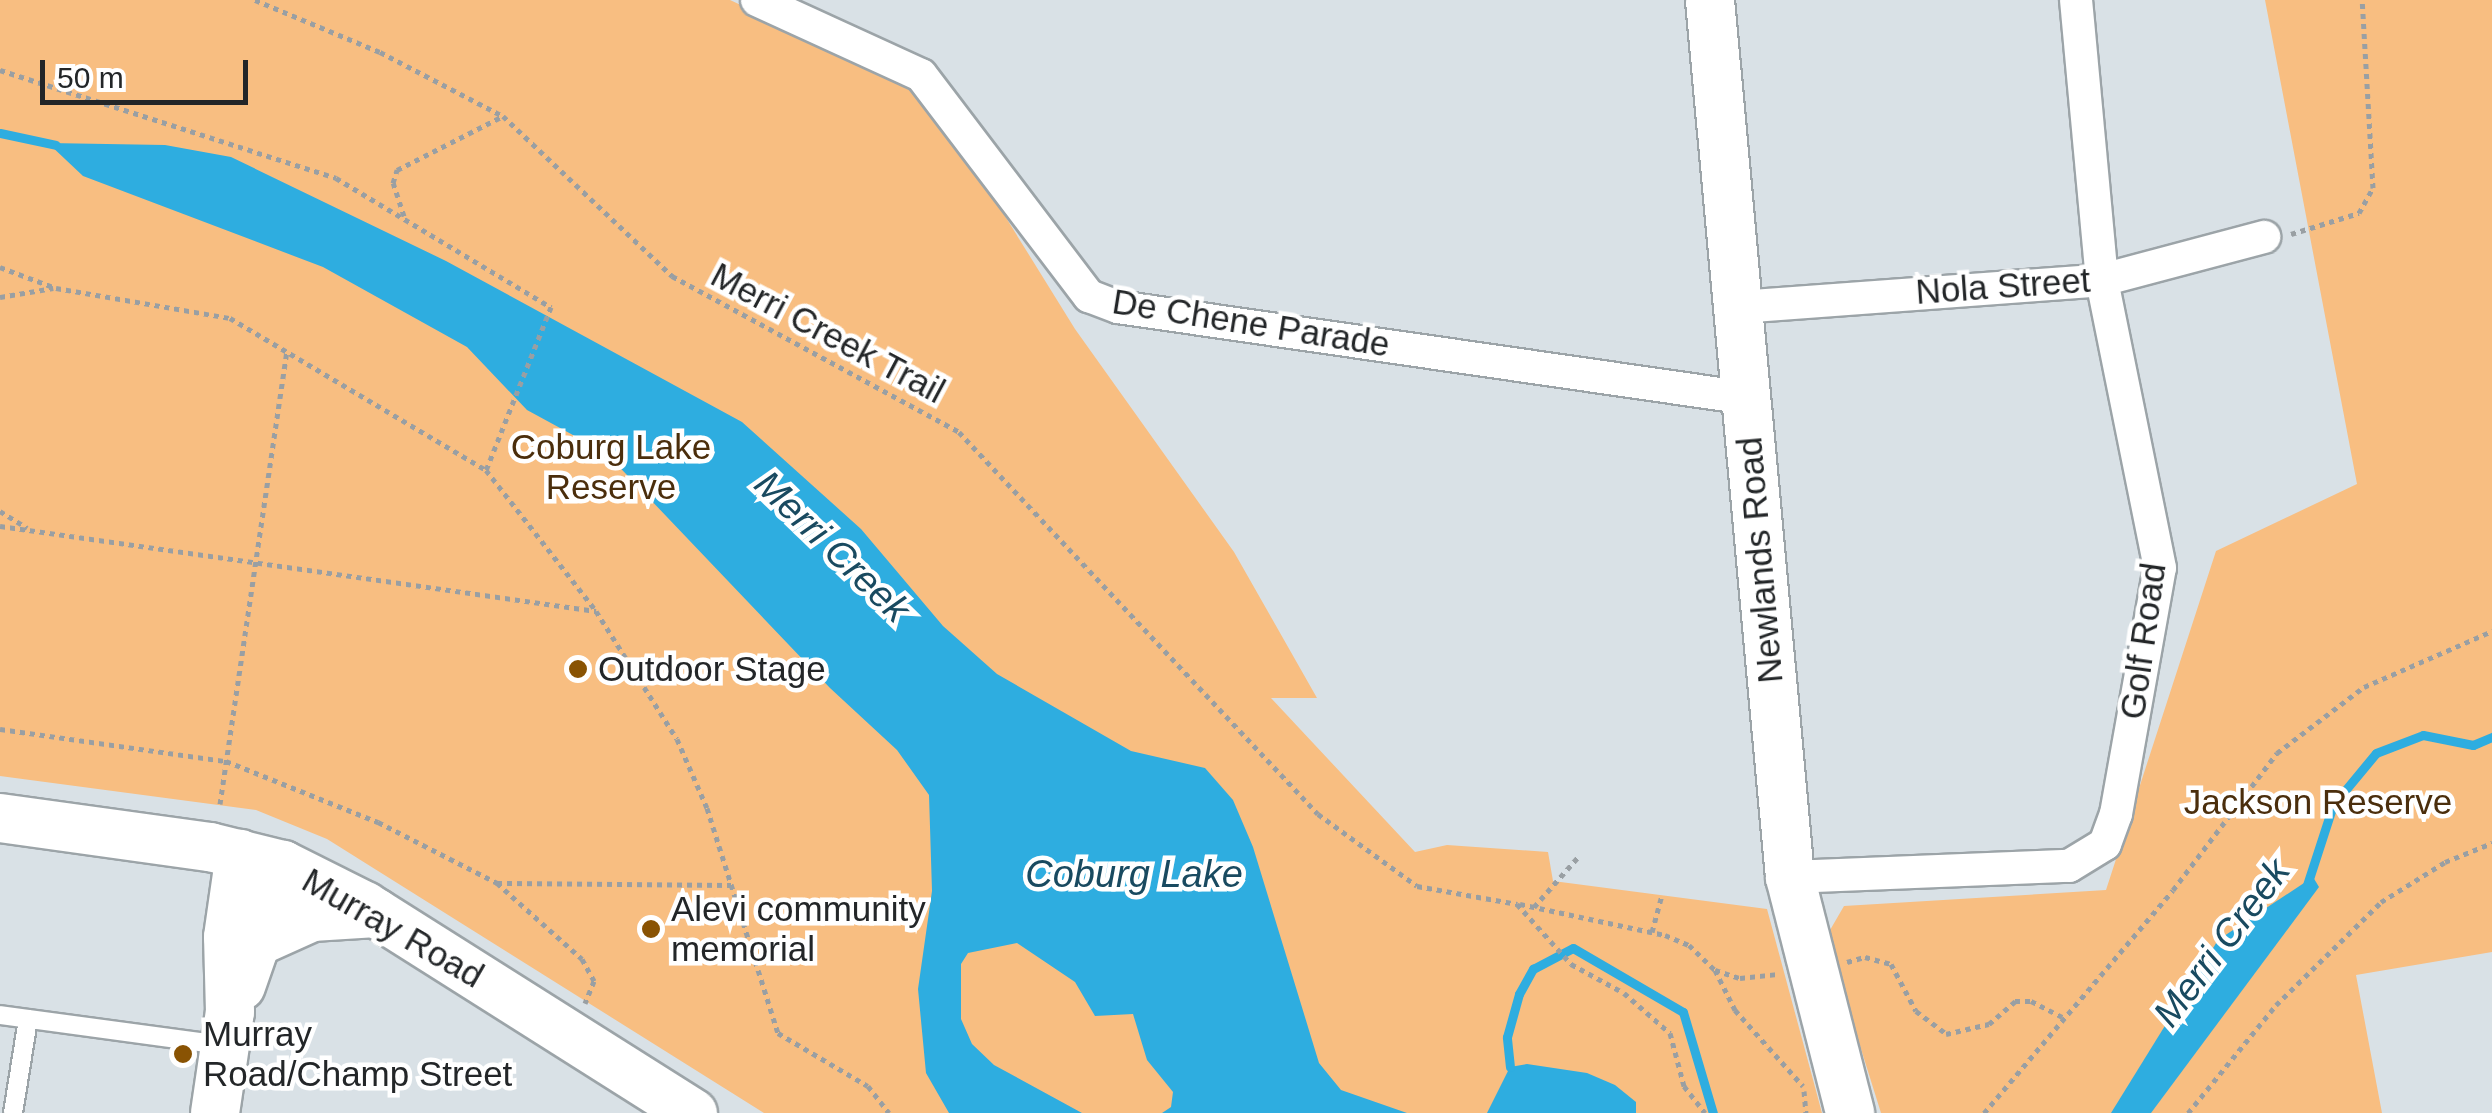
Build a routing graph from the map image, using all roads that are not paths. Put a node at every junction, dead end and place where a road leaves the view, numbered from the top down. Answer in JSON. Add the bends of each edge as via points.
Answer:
{"nodes":[{"id":1,"x":758,"y":0,"type":"edge"},
{"id":2,"x":2076,"y":0,"type":"edge"},
{"id":3,"x":1704,"y":1,"type":"edge"},
{"id":4,"x":2264,"y":238,"type":"road end"},
{"id":5,"x":2102,"y":280,"type":"junction"},
{"id":6,"x":1738,"y":306,"type":"junction"},
{"id":7,"x":1747,"y":398,"type":"junction"},
{"id":8,"x":0,"y":818,"type":"edge"},
{"id":9,"x":262,"y":859,"type":"junction"},
{"id":10,"x":1790,"y":876,"type":"junction"},
{"id":11,"x":376,"y":913,"type":"junction"},
{"id":12,"x":259,"y":940,"type":"junction"},
{"id":13,"x":0,"y":1015,"type":"edge"},
{"id":14,"x":28,"y":1019,"type":"junction"},
{"id":15,"x":240,"y":1034,"type":"junction"},
{"id":16,"x":13,"y":1113,"type":"edge"},
{"id":17,"x":215,"y":1113,"type":"edge"},
{"id":18,"x":693,"y":1113,"type":"edge"},
{"id":19,"x":1850,"y":1113,"type":"edge"}],
"edges":[{"from":1,"to":7,"type":"street","name":"De Chene Parade","via":[[921,74],[1089,296],[1118,307]]},
{"from":2,"to":5,"type":"street","name":"Golf Road"},
{"from":3,"to":6,"type":"street","name":"Newlands Road"},
{"from":4,"to":5,"type":"street","name":"Nola Street"},
{"from":5,"to":6,"type":"street","name":"Nola Street"},
{"from":5,"to":10,"type":"street","name":"Golf Road","via":[[2160,568],[2105,844],[2069,866]]},
{"from":6,"to":7,"type":"street","name":"Newlands Road"},
{"from":7,"to":10,"type":"street","name":"Newlands Road"},
{"from":8,"to":9,"type":"street","name":"Murray Road"},
{"from":9,"to":11,"type":"street","name":"Murray Road"},
{"from":9,"to":12,"type":"street"},
{"from":9,"to":15,"type":"street","via":[[228,937]]},
{"from":10,"to":19,"type":"street","name":"Newlands Road"},
{"from":11,"to":12,"type":"street","via":[[312,917]]},
{"from":11,"to":18,"type":"street","name":"Murray Road"},
{"from":12,"to":15,"type":"street"},
{"from":13,"to":14,"type":"lane"},
{"from":14,"to":15,"type":"lane"},
{"from":14,"to":16,"type":"lane"},
{"from":15,"to":17,"type":"street"}]}
